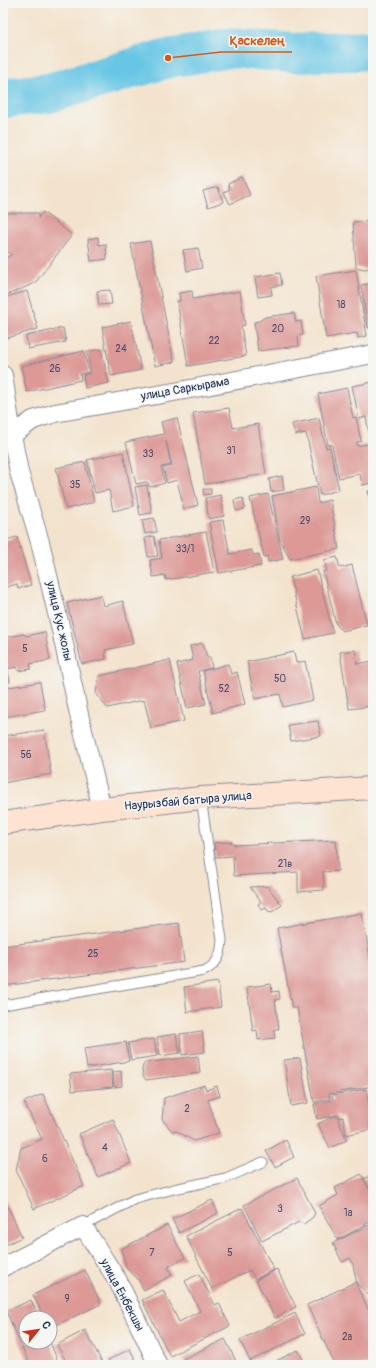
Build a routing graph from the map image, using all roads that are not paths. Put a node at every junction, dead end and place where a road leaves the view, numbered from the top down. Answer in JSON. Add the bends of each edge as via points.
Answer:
{"nodes":[{"id":1,"x":373,"y":354,"type":"edge"},
{"id":2,"x":3,"y":375,"type":"edge"},
{"id":3,"x":7,"y":437,"type":"edge"},
{"id":4,"x":373,"y":788,"type":"edge"},
{"id":5,"x":201,"y":798,"type":"junction"},
{"id":6,"x":102,"y":809,"type":"junction"},
{"id":7,"x":3,"y":823,"type":"edge"},
{"id":8,"x":3,"y":1005,"type":"edge"},
{"id":9,"x":263,"y":1162,"type":"dead end"},
{"id":10,"x":83,"y":1226,"type":"junction"},
{"id":11,"x":3,"y":1267,"type":"edge"},
{"id":12,"x":158,"y":1365,"type":"edge"}],
"edges":[{"from":1,"to":3,"type":"street","name":"улица Саркырама","via":[[55,412],[33,420]]},
{"from":2,"to":3,"type":"street","name":"улица Кус жолы"},
{"from":3,"to":6,"type":"street","name":"улица Кус жолы","via":[[40,542]]},
{"from":4,"to":5,"type":"main road","name":"Наурызбай батыра улица"},
{"from":5,"to":6,"type":"main road","name":"Наурызбай батыра улица"},
{"from":5,"to":8,"type":"lane","via":[[222,940],[222,951],[218,960],[204,971]]},
{"from":6,"to":7,"type":"main road","name":"Наурызбай батыра улица"},
{"from":9,"to":10,"type":"lane","via":[[226,1178],[135,1199]]},
{"from":10,"to":11,"type":"street"},
{"from":10,"to":12,"type":"street","name":"улица Енбекшы","via":[[118,1281]]}]}
